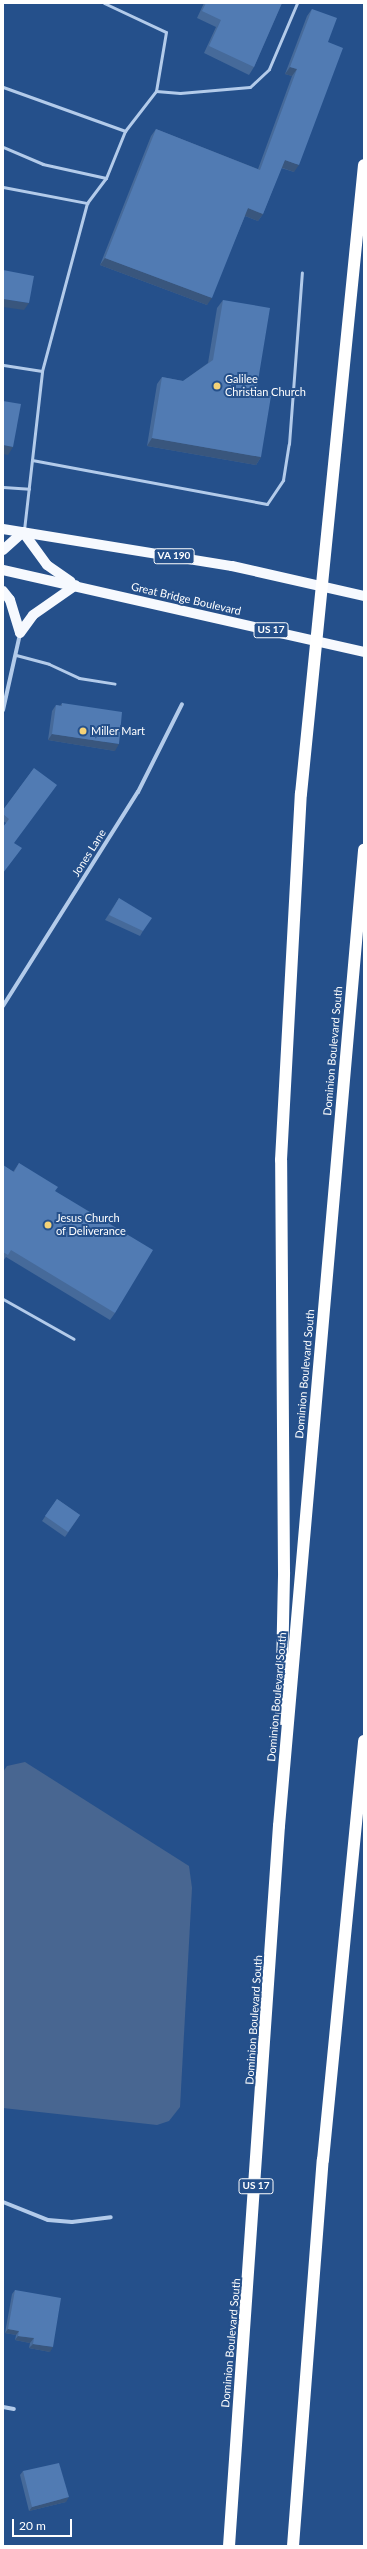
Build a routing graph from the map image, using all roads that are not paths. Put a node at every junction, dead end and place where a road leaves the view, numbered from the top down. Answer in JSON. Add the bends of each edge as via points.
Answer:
{"nodes":[{"id":1,"x":104,"y":3,"type":"edge"},
{"id":2,"x":297,"y":3,"type":"edge"},
{"id":3,"x":3,"y":87,"type":"edge"},
{"id":4,"x":156,"y":91,"type":"junction"},
{"id":5,"x":125,"y":131,"type":"junction"},
{"id":6,"x":3,"y":147,"type":"edge"},
{"id":7,"x":364,"y":165,"type":"edge"},
{"id":8,"x":106,"y":178,"type":"junction"},
{"id":9,"x":3,"y":187,"type":"edge"},
{"id":10,"x":87,"y":203,"type":"junction"},
{"id":11,"x":302,"y":272,"type":"dead end"},
{"id":12,"x":3,"y":365,"type":"edge"},
{"id":13,"x":42,"y":370,"type":"junction"},
{"id":14,"x":32,"y":460,"type":"junction"},
{"id":15,"x":3,"y":487,"type":"edge"},
{"id":16,"x":29,"y":489,"type":"junction"},
{"id":17,"x":3,"y":529,"type":"edge"},
{"id":18,"x":24,"y":532,"type":"junction"},
{"id":19,"x":3,"y":550,"type":"edge"},
{"id":20,"x":3,"y":570,"type":"edge"},
{"id":21,"x":323,"y":584,"type":"junction"},
{"id":22,"x":76,"y":586,"type":"junction"},
{"id":23,"x":3,"y":591,"type":"edge"},
{"id":24,"x":364,"y":596,"type":"edge"},
{"id":25,"x":20,"y":633,"type":"junction"},
{"id":26,"x":316,"y":640,"type":"junction"},
{"id":27,"x":364,"y":652,"type":"edge"},
{"id":28,"x":16,"y":655,"type":"junction"},
{"id":29,"x":115,"y":684,"type":"dead end"},
{"id":30,"x":182,"y":704,"type":"dead end"},
{"id":31,"x":3,"y":710,"type":"edge"},
{"id":32,"x":364,"y":850,"type":"edge"},
{"id":33,"x":3,"y":1006,"type":"edge"},
{"id":34,"x":3,"y":1299,"type":"edge"},
{"id":35,"x":74,"y":1339,"type":"dead end"},
{"id":36,"x":364,"y":1741,"type":"edge"},
{"id":37,"x":279,"y":1826,"type":"junction"},
{"id":38,"x":3,"y":2202,"type":"edge"},
{"id":39,"x":110,"y":2217,"type":"dead end"},
{"id":40,"x":3,"y":2407,"type":"edge"},
{"id":41,"x":14,"y":2409,"type":"dead end"},
{"id":42,"x":229,"y":2546,"type":"edge"},
{"id":43,"x":293,"y":2546,"type":"edge"}],
"edges":[{"from":1,"to":4,"type":"lane","via":[[166,32]]},
{"from":2,"to":4,"type":"lane","via":[[269,69],[250,87],[180,93]]},
{"from":3,"to":5,"type":"lane"},
{"from":4,"to":5,"type":"lane"},
{"from":5,"to":8,"type":"lane"},
{"from":6,"to":8,"type":"lane","via":[[43,164]]},
{"from":7,"to":21,"type":"highway"},
{"from":8,"to":10,"type":"lane"},
{"from":9,"to":10,"type":"lane"},
{"from":10,"to":13,"type":"lane"},
{"from":11,"to":14,"type":"lane","via":[[289,444],[283,480],[267,504]]},
{"from":12,"to":13,"type":"lane"},
{"from":13,"to":14,"type":"lane"},
{"from":14,"to":16,"type":"lane"},
{"from":15,"to":16,"type":"lane"},
{"from":16,"to":18,"type":"lane"},
{"from":17,"to":18,"type":"main road","number":"VA 190"},
{"from":18,"to":19,"type":"main road"},
{"from":18,"to":21,"type":"main road","number":"VA 190"},
{"from":18,"to":22,"type":"main road","via":[[47,565]]},
{"from":20,"to":22,"type":"main road","name":"Great Bridge Boulevard","number":"US 17"},
{"from":21,"to":24,"type":"main road","number":"VA 190"},
{"from":21,"to":26,"type":"highway"},
{"from":22,"to":25,"type":"main road","via":[[33,615]]},
{"from":22,"to":26,"type":"main road","name":"Great Bridge Boulevard","number":"US 17"},
{"from":23,"to":25,"type":"main road","via":[[10,600]]},
{"from":25,"to":28,"type":"street"},
{"from":26,"to":27,"type":"main road","name":"Great Bridge Boulevard"},
{"from":26,"to":37,"type":"highway","via":[[301,794],[281,1160],[284,1572]]},
{"from":28,"to":29,"type":"lane","via":[[49,664],[79,678]]},
{"from":28,"to":31,"type":"street"},
{"from":30,"to":33,"type":"street","name":"Jones Lane","via":[[138,792]]},
{"from":32,"to":37,"type":"highway","name":"Dominion Boulevard South"},
{"from":34,"to":35,"type":"lane"},
{"from":36,"to":43,"type":"highway","via":[[323,2160]]},
{"from":37,"to":42,"type":"highway","name":"Dominion Boulevard South","number":"US 17"},
{"from":38,"to":39,"type":"street","via":[[48,2220],[72,2222]]},
{"from":40,"to":41,"type":"street"}]}
